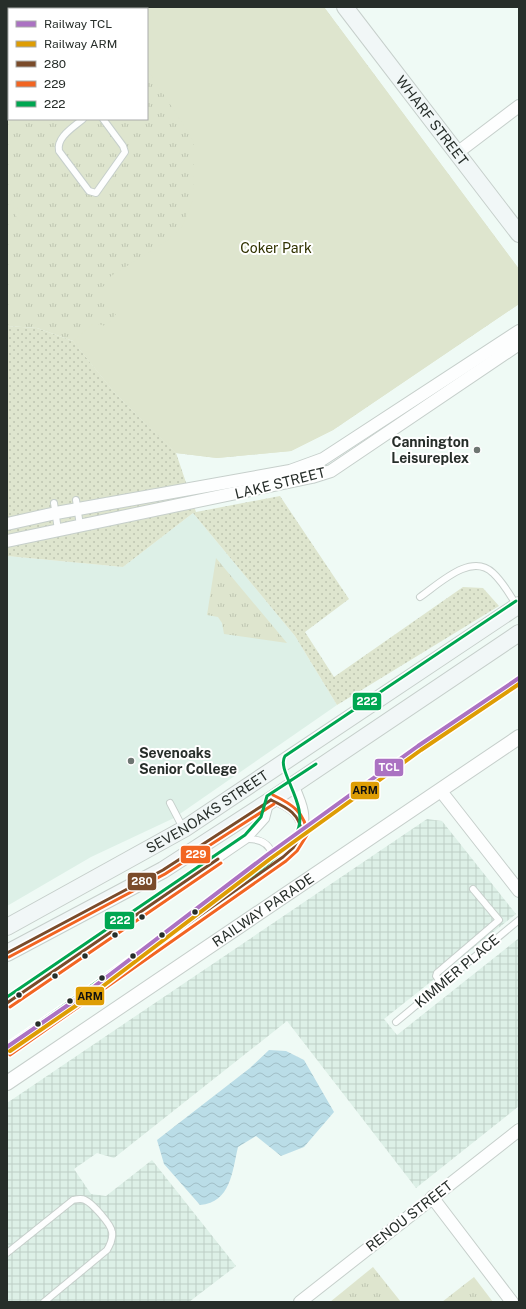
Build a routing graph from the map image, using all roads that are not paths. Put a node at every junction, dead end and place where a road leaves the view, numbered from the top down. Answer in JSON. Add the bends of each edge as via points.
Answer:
{"nodes":[{"id":1,"x":345,"y":7,"type":"edge"},
{"id":2,"x":519,"y":106,"type":"edge"},
{"id":3,"x":82,"y":120,"type":"edge"},
{"id":4,"x":104,"y":120,"type":"edge"},
{"id":5,"x":457,"y":153,"type":"junction"},
{"id":6,"x":519,"y":234,"type":"edge"},
{"id":7,"x":519,"y":331,"type":"edge"},
{"id":8,"x":519,"y":344,"type":"edge"},
{"id":9,"x":76,"y":505,"type":"junction"},
{"id":10,"x":55,"y":508,"type":"junction"},
{"id":11,"x":7,"y":524,"type":"edge"},
{"id":12,"x":80,"y":526,"type":"junction"},
{"id":13,"x":58,"y":530,"type":"junction"},
{"id":14,"x":7,"y":541,"type":"edge"},
{"id":15,"x":420,"y":597,"type":"dead end"},
{"id":16,"x":518,"y":606,"type":"edge"},
{"id":17,"x":519,"y":632,"type":"edge"},
{"id":18,"x":519,"y":737,"type":"edge"},
{"id":19,"x":288,"y":760,"type":"junction"},
{"id":20,"x":295,"y":784,"type":"junction"},
{"id":21,"x":440,"y":790,"type":"junction"},
{"id":22,"x":271,"y":800,"type":"junction"},
{"id":23,"x":170,"y":803,"type":"dead end"},
{"id":24,"x":184,"y":829,"type":"junction"},
{"id":25,"x":302,"y":834,"type":"junction"},
{"id":26,"x":248,"y":839,"type":"junction"},
{"id":27,"x":180,"y":859,"type":"junction"},
{"id":28,"x":269,"y":866,"type":"junction"},
{"id":29,"x":473,"y":889,"type":"dead end"},
{"id":30,"x":519,"y":891,"type":"edge"},
{"id":31,"x":519,"y":920,"type":"edge"},
{"id":32,"x":7,"y":926,"type":"edge"},
{"id":33,"x":7,"y":953,"type":"edge"},
{"id":34,"x":442,"y":984,"type":"junction"},
{"id":35,"x":7,"y":1003,"type":"edge"},
{"id":36,"x":396,"y":1022,"type":"dead end"},
{"id":37,"x":7,"y":1051,"type":"edge"},
{"id":38,"x":7,"y":1083,"type":"edge"},
{"id":39,"x":519,"y":1130,"type":"edge"},
{"id":40,"x":432,"y":1197,"type":"junction"},
{"id":41,"x":7,"y":1253,"type":"edge"},
{"id":42,"x":44,"y":1302,"type":"edge"},
{"id":43,"x":300,"y":1302,"type":"edge"},
{"id":44,"x":512,"y":1302,"type":"edge"}],
"edges":[{"from":1,"to":5,"type":"main road","name":"WHARF STREET"},
{"from":2,"to":5,"type":"street"},
{"from":3,"to":4,"type":"lane","via":[[60,139],[59,151],[89,191],[96,193],[125,152]]},
{"from":5,"to":6,"type":"main road","name":"WHARF STREET"},
{"from":7,"to":9,"type":"street","name":"LAKE STREET","via":[[323,459],[308,465],[290,471]]},
{"from":8,"to":12,"type":"street","name":"LAKE STREET","via":[[331,471],[190,504]]},
{"from":9,"to":10,"type":"street","name":"LAKE STREET"},
{"from":9,"to":12,"type":"lane"},
{"from":10,"to":11,"type":"street","name":"LAKE STREET"},
{"from":10,"to":13,"type":"lane"},
{"from":12,"to":13,"type":"street","name":"LAKE STREET"},
{"from":13,"to":14,"type":"street","name":"LAKE STREET"},
{"from":15,"to":16,"type":"lane","via":[[462,568],[479,566],[493,573]]},
{"from":16,"to":19,"type":"main road","name":"SEVENOAKS STREET"},
{"from":17,"to":20,"type":"main road","name":"SEVENOAKS STREET"},
{"from":18,"to":21,"type":"street","name":"RAILWAY PARADE"},
{"from":19,"to":20,"type":"main road"},
{"from":19,"to":24,"type":"main road","name":"SEVENOAKS STREET"},
{"from":20,"to":22,"type":"main road","name":"SEVENOAKS STREET"},
{"from":20,"to":25,"type":"lane","via":[[306,814],[306,826]]},
{"from":21,"to":30,"type":"street"},
{"from":21,"to":38,"type":"street","name":"RAILWAY PARADE"},
{"from":22,"to":25,"type":"lane","via":[[296,814],[302,827]]},
{"from":22,"to":26,"type":"lane","via":[[266,819]]},
{"from":22,"to":27,"type":"main road","name":"SEVENOAKS STREET"},
{"from":23,"to":24,"type":"lane"},
{"from":24,"to":27,"type":"main road"},
{"from":24,"to":32,"type":"main road","name":"SEVENOAKS STREET"},
{"from":25,"to":28,"type":"lane","via":[[293,848]]},
{"from":26,"to":28,"type":"lane","via":[[260,840],[269,846],[272,854]]},
{"from":26,"to":35,"type":"lane"},
{"from":27,"to":33,"type":"main road","name":"SEVENOAKS STREET"},
{"from":28,"to":37,"type":"lane","via":[[70,1009]]},
{"from":29,"to":34,"type":"lane","via":[[499,920],[437,973],[436,976]]},
{"from":31,"to":34,"type":"lane","name":"KIMMER PLACE"},
{"from":34,"to":36,"type":"lane","name":"KIMMER PLACE"},
{"from":39,"to":40,"type":"street","name":"RENOU STREET"},
{"from":40,"to":43,"type":"street","name":"RENOU STREET"},
{"from":40,"to":44,"type":"street"},
{"from":41,"to":42,"type":"lane","via":[[73,1200],[80,1198],[88,1201],[107,1222],[112,1232],[107,1250]]}]}
